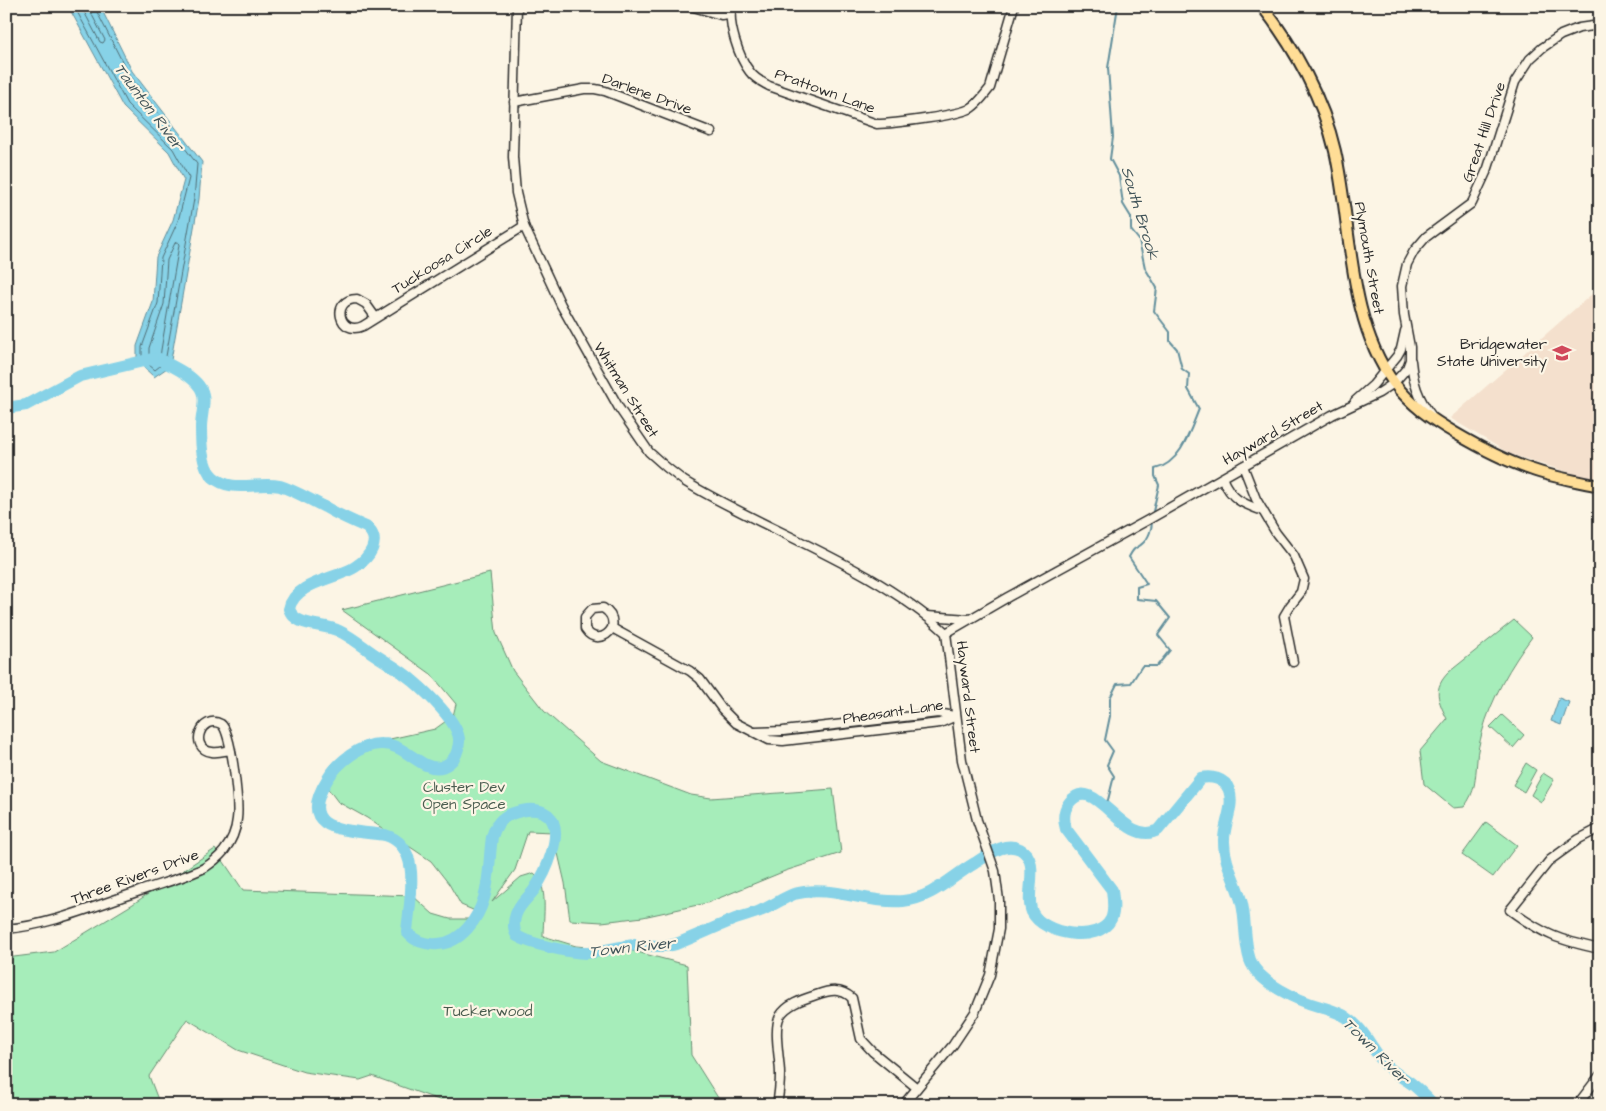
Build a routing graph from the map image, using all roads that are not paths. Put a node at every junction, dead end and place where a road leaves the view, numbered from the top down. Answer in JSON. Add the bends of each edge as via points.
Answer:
{"nodes":[{"id":1,"x":517,"y":6,"type":"edge"},
{"id":2,"x":690,"y":6,"type":"edge"},
{"id":3,"x":1014,"y":6,"type":"edge"},
{"id":4,"x":1262,"y":6,"type":"edge"},
{"id":5,"x":731,"y":10,"type":"edge"},
{"id":6,"x":1600,"y":25,"type":"edge"},
{"id":7,"x":514,"y":102,"type":"junction"},
{"id":8,"x":711,"y":132,"type":"dead end"},
{"id":9,"x":524,"y":226,"type":"junction"},
{"id":10,"x":376,"y":318,"type":"junction"},
{"id":11,"x":1405,"y":326,"type":"junction"},
{"id":12,"x":1410,"y":347,"type":"junction"},
{"id":13,"x":1385,"y":368,"type":"junction"},
{"id":14,"x":1394,"y":383,"type":"junction"},
{"id":15,"x":1350,"y":406,"type":"junction"},
{"id":16,"x":1434,"y":421,"type":"junction"},
{"id":17,"x":1243,"y":466,"type":"junction"},
{"id":18,"x":1222,"y":478,"type":"junction"},
{"id":19,"x":1600,"y":486,"type":"edge"},
{"id":20,"x":1263,"y":511,"type":"junction"},
{"id":21,"x":927,"y":616,"type":"junction"},
{"id":22,"x":969,"y":619,"type":"junction"},
{"id":23,"x":612,"y":628,"type":"dead end"},
{"id":24,"x":946,"y":633,"type":"junction"},
{"id":25,"x":1293,"y":662,"type":"dead end"},
{"id":26,"x":956,"y":716,"type":"junction"},
{"id":27,"x":868,"y":722,"type":"junction"},
{"id":28,"x":844,"y":724,"type":"junction"},
{"id":29,"x":869,"y":731,"type":"junction"},
{"id":30,"x":755,"y":732,"type":"junction"},
{"id":31,"x":846,"y":734,"type":"junction"},
{"id":32,"x":230,"y":750,"type":"junction"},
{"id":33,"x":1600,"y":828,"type":"edge"},
{"id":34,"x":6,"y":929,"type":"edge"},
{"id":35,"x":1600,"y":949,"type":"edge"},
{"id":36,"x":1600,"y":1074,"type":"edge"},
{"id":37,"x":917,"y":1088,"type":"junction"},
{"id":38,"x":777,"y":1105,"type":"edge"},
{"id":39,"x":903,"y":1105,"type":"edge"},
{"id":40,"x":1577,"y":1105,"type":"edge"}],
"edges":[{"from":1,"to":7,"type":"street","name":"Whitman Street"},
{"from":2,"to":5,"type":"street","via":[[721,15]]},
{"from":3,"to":5,"type":"street","name":"Prattown Lane","via":[[990,88],[970,110],[893,124],[877,124],[756,78],[743,61],[734,38]]},
{"from":4,"to":13,"type":"main road","name":"Plymouth Street","via":[[1300,64],[1325,118],[1338,164],[1360,303]]},
{"from":6,"to":11,"type":"street","name":"Great Hill Drive","via":[[1573,30],[1556,38],[1536,53],[1520,73],[1472,203],[1426,237],[1410,257],[1402,286]]},
{"from":7,"to":8,"type":"street","name":"Darlene Drive","via":[[594,89]]},
{"from":7,"to":9,"type":"street","name":"Whitman Street","via":[[514,181]]},
{"from":9,"to":10,"type":"street","name":"Tuckoosa Circle"},
{"from":9,"to":21,"type":"street","name":"Whitman Street","via":[[604,385],[641,442],[657,460],[695,487],[850,568]]},
{"from":10,"to":10,"type":"street","name":"Tuckoosa Circle","via":[[360,327],[350,328],[340,316],[341,309],[347,302],[357,299],[366,304]]},
{"from":11,"to":12,"type":"street","name":"Great Hill Drive"},
{"from":11,"to":13,"type":"street","name":"Great Hill Drive","via":[[1402,348]]},
{"from":12,"to":14,"type":"street","name":"Great Hill Drive","via":[[1410,364]]},
{"from":12,"to":16,"type":"street","name":"Great Hill Drive","via":[[1415,387]]},
{"from":13,"to":14,"type":"main road","name":"Plymouth Street"},
{"from":13,"to":15,"type":"street","name":"Hayward Street","via":[[1373,385]]},
{"from":14,"to":15,"type":"street","name":"Hayward Street"},
{"from":14,"to":16,"type":"main road","name":"Plymouth Street","via":[[1416,408]]},
{"from":15,"to":17,"type":"street","name":"Hayward Street"},
{"from":16,"to":19,"type":"main road","name":"Plymouth Street","via":[[1522,466]]},
{"from":17,"to":18,"type":"street","name":"Hayward Street"},
{"from":17,"to":20,"type":"street"},
{"from":18,"to":20,"type":"street","via":[[1240,503]]},
{"from":18,"to":22,"type":"street","name":"Hayward Street"},
{"from":20,"to":25,"type":"street","via":[[1294,556],[1304,579],[1302,592],[1284,616]]},
{"from":21,"to":22,"type":"street"},
{"from":21,"to":24,"type":"street","name":"Whitman Street"},
{"from":22,"to":24,"type":"street","name":"Hayward Street"},
{"from":23,"to":30,"type":"street","name":"Pheasant Lane","via":[[690,671],[732,720]]},
{"from":24,"to":26,"type":"street","name":"Hayward Street"},
{"from":26,"to":27,"type":"street","name":"Pheasant Lane","via":[[938,713]]},
{"from":26,"to":29,"type":"street","name":"Pheasant Lane","via":[[940,723]]},
{"from":26,"to":37,"type":"street","name":"Hayward Street","via":[[967,785],[992,861],[1000,922],[995,955],[975,1012]]},
{"from":27,"to":28,"type":"street","name":"Pheasant Lane"},
{"from":27,"to":29,"type":"street"},
{"from":28,"to":30,"type":"street","name":"Pheasant Lane"},
{"from":28,"to":31,"type":"street"},
{"from":29,"to":31,"type":"street","name":"Pheasant Lane"},
{"from":30,"to":31,"type":"street","name":"Pheasant Lane","via":[[766,739],[779,741]]},
{"from":32,"to":32,"type":"street","name":"Three Rivers Drive","via":[[227,731],[220,724],[208,723],[200,730],[199,741],[205,750]]},
{"from":32,"to":34,"type":"street","name":"Three Rivers Drive","via":[[237,818],[227,847],[212,862],[191,874],[65,916]]},
{"from":33,"to":35,"type":"street","via":[[1550,860],[1510,910],[1555,938]]},
{"from":36,"to":40,"type":"street"},
{"from":37,"to":38,"type":"street","via":[[861,1039],[852,998],[842,992],[830,991],[799,1001],[779,1017],[780,1084]]},
{"from":37,"to":39,"type":"street","name":"Hayward Street"}]}
